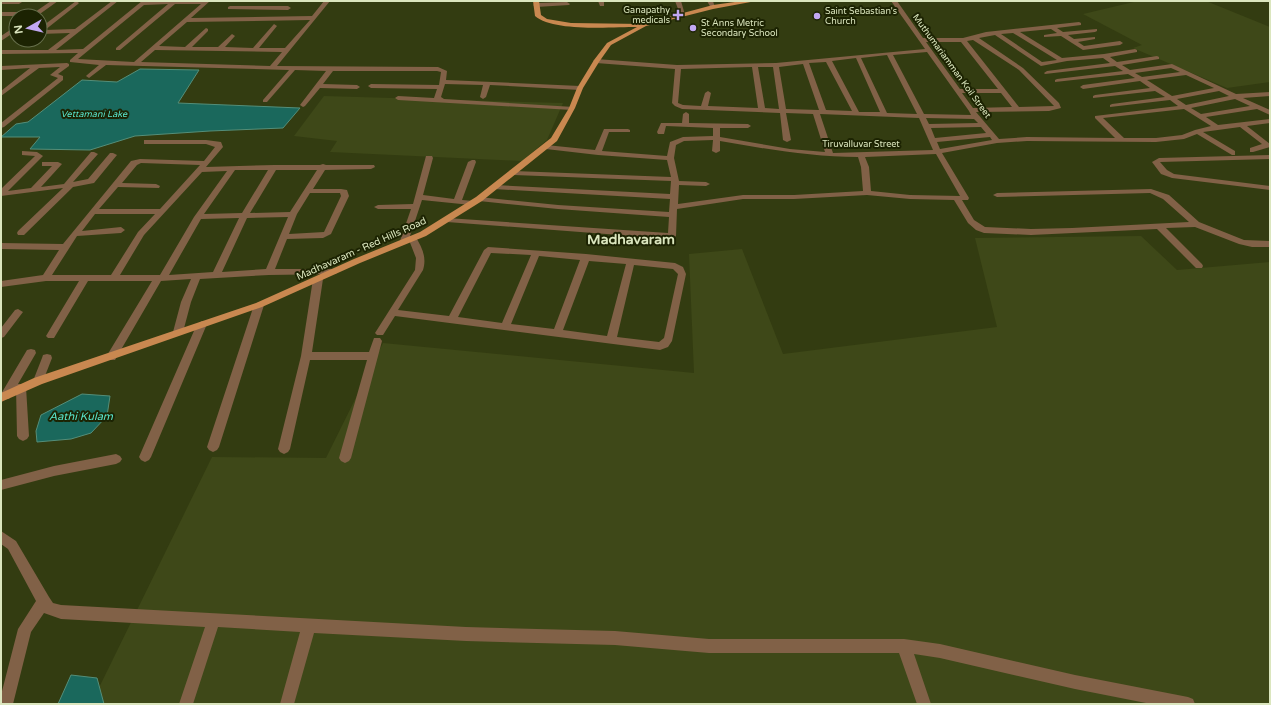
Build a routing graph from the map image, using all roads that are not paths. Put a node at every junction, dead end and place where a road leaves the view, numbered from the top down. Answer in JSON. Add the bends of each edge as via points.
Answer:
{"nodes":[{"id":1,"x":55,"y":1,"type":"edge"},
{"id":2,"x":115,"y":1,"type":"edge"},
{"id":3,"x":236,"y":1,"type":"edge"},
{"id":4,"x":265,"y":1,"type":"edge"},
{"id":5,"x":327,"y":1,"type":"edge"},
{"id":6,"x":678,"y":1,"type":"edge"},
{"id":7,"x":753,"y":1,"type":"edge"},
{"id":8,"x":894,"y":1,"type":"edge"},
{"id":9,"x":1,"y":2,"type":"edge"},
{"id":10,"x":19,"y":2,"type":"edge"},
{"id":11,"x":144,"y":2,"type":"edge"},
{"id":12,"x":174,"y":2,"type":"edge"},
{"id":13,"x":206,"y":2,"type":"edge"},
{"id":14,"x":742,"y":2,"type":"edge"},
{"id":15,"x":76,"y":3,"type":"dead end"},
{"id":16,"x":536,"y":3,"type":"edge"},
{"id":17,"x":567,"y":4,"type":"dead end"},
{"id":18,"x":712,"y":4,"type":"edge"},
{"id":19,"x":44,"y":8,"type":"edge"},
{"id":20,"x":230,"y":8,"type":"junction"},
{"id":21,"x":258,"y":8,"type":"junction"},
{"id":22,"x":683,"y":14,"type":"junction"},
{"id":23,"x":314,"y":18,"type":"junction"},
{"id":24,"x":220,"y":19,"type":"junction"},
{"id":25,"x":278,"y":19,"type":"junction"},
{"id":26,"x":186,"y":20,"type":"junction"},
{"id":27,"x":1079,"y":24,"type":"dead end"},
{"id":28,"x":48,"y":25,"type":"edge"},
{"id":29,"x":644,"y":25,"type":"junction"},
{"id":30,"x":274,"y":26,"type":"dead end"},
{"id":31,"x":1052,"y":27,"type":"junction"},
{"id":32,"x":206,"y":30,"type":"dead end"},
{"id":33,"x":1095,"y":30,"type":"dead end"},
{"id":34,"x":48,"y":31,"type":"edge"},
{"id":35,"x":76,"y":31,"type":"junction"},
{"id":36,"x":1014,"y":31,"type":"junction"},
{"id":37,"x":996,"y":33,"type":"junction"},
{"id":38,"x":1062,"y":34,"type":"junction"},
{"id":39,"x":232,"y":36,"type":"dead end"},
{"id":40,"x":1046,"y":36,"type":"dead end"},
{"id":41,"x":974,"y":38,"type":"junction"},
{"id":42,"x":1093,"y":38,"type":"dead end"},
{"id":43,"x":922,"y":40,"type":"junction"},
{"id":44,"x":963,"y":40,"type":"junction"},
{"id":45,"x":1073,"y":41,"type":"junction"},
{"id":46,"x":1120,"y":43,"type":"dead end"},
{"id":47,"x":153,"y":48,"type":"junction"},
{"id":48,"x":187,"y":48,"type":"junction"},
{"id":49,"x":1083,"y":48,"type":"junction"},
{"id":50,"x":118,"y":49,"type":"dead end"},
{"id":51,"x":220,"y":49,"type":"junction"},
{"id":52,"x":1070,"y":49,"type":"dead end"},
{"id":53,"x":254,"y":50,"type":"junction"},
{"id":54,"x":287,"y":50,"type":"junction"},
{"id":55,"x":929,"y":50,"type":"junction"},
{"id":56,"x":50,"y":51,"type":"junction"},
{"id":57,"x":84,"y":51,"type":"junction"},
{"id":58,"x":1135,"y":51,"type":"dead end"},
{"id":59,"x":1,"y":52,"type":"edge"},
{"id":60,"x":889,"y":53,"type":"junction"},
{"id":61,"x":1104,"y":56,"type":"junction"},
{"id":62,"x":858,"y":57,"type":"junction"},
{"id":63,"x":1157,"y":58,"type":"dead end"},
{"id":64,"x":828,"y":60,"type":"junction"},
{"id":65,"x":72,"y":61,"type":"junction"},
{"id":66,"x":1066,"y":61,"type":"junction"},
{"id":67,"x":596,"y":62,"type":"junction"},
{"id":68,"x":805,"y":62,"type":"junction"},
{"id":69,"x":106,"y":63,"type":"junction"},
{"id":70,"x":134,"y":64,"type":"junction"},
{"id":71,"x":1116,"y":64,"type":"junction"},
{"id":72,"x":755,"y":65,"type":"junction"},
{"id":73,"x":776,"y":65,"type":"junction"},
{"id":74,"x":37,"y":66,"type":"junction"},
{"id":75,"x":66,"y":66,"type":"junction"},
{"id":76,"x":677,"y":67,"type":"junction"},
{"id":77,"x":1,"y":68,"type":"edge"},
{"id":78,"x":272,"y":68,"type":"junction"},
{"id":79,"x":293,"y":68,"type":"junction"},
{"id":80,"x":332,"y":69,"type":"junction"},
{"id":81,"x":1129,"y":71,"type":"junction"},
{"id":82,"x":1047,"y":73,"type":"dead end"},
{"id":83,"x":1188,"y":73,"type":"junction"},
{"id":84,"x":89,"y":76,"type":"dead end"},
{"id":85,"x":324,"y":79,"type":"junction"},
{"id":86,"x":1142,"y":79,"type":"junction"},
{"id":87,"x":1058,"y":81,"type":"dead end"},
{"id":88,"x":487,"y":83,"type":"junction"},
{"id":89,"x":442,"y":84,"type":"junction"},
{"id":90,"x":318,"y":86,"type":"junction"},
{"id":91,"x":371,"y":86,"type":"dead end"},
{"id":92,"x":1083,"y":87,"type":"dead end"},
{"id":93,"x":580,"y":88,"type":"junction"},
{"id":94,"x":1221,"y":88,"type":"junction"},
{"id":95,"x":1157,"y":89,"type":"junction"},
{"id":96,"x":958,"y":91,"type":"junction"},
{"id":97,"x":1003,"y":92,"type":"junction"},
{"id":98,"x":708,"y":93,"type":"dead end"},
{"id":99,"x":1,"y":94,"type":"edge"},
{"id":100,"x":1270,"y":94,"type":"edge"},
{"id":101,"x":1237,"y":96,"type":"junction"},
{"id":102,"x":483,"y":97,"type":"dead end"},
{"id":103,"x":1095,"y":97,"type":"dead end"},
{"id":104,"x":398,"y":98,"type":"dead end"},
{"id":105,"x":1172,"y":98,"type":"junction"},
{"id":106,"x":438,"y":100,"type":"junction"},
{"id":107,"x":265,"y":101,"type":"dead end"},
{"id":108,"x":303,"y":105,"type":"dead end"},
{"id":109,"x":1112,"y":106,"type":"dead end"},
{"id":110,"x":1270,"y":106,"type":"edge"},
{"id":111,"x":1185,"y":107,"type":"junction"},
{"id":112,"x":1257,"y":107,"type":"junction"},
{"id":113,"x":572,"y":108,"type":"junction"},
{"id":114,"x":704,"y":108,"type":"junction"},
{"id":115,"x":1017,"y":109,"type":"junction"},
{"id":116,"x":762,"y":110,"type":"junction"},
{"id":117,"x":971,"y":110,"type":"junction"},
{"id":118,"x":784,"y":111,"type":"junction"},
{"id":119,"x":820,"y":112,"type":"junction"},
{"id":120,"x":1270,"y":113,"type":"edge"},
{"id":121,"x":686,"y":114,"type":"dead end"},
{"id":122,"x":856,"y":114,"type":"junction"},
{"id":123,"x":884,"y":114,"type":"junction"},
{"id":124,"x":922,"y":116,"type":"junction"},
{"id":125,"x":1200,"y":116,"type":"junction"},
{"id":126,"x":976,"y":117,"type":"junction"},
{"id":127,"x":1270,"y":121,"type":"edge"},
{"id":128,"x":1241,"y":124,"type":"junction"},
{"id":129,"x":685,"y":125,"type":"junction"},
{"id":130,"x":983,"y":125,"type":"junction"},
{"id":131,"x":2,"y":126,"type":"dead end"},
{"id":132,"x":716,"y":126,"type":"junction"},
{"id":133,"x":748,"y":126,"type":"dead end"},
{"id":134,"x":926,"y":126,"type":"junction"},
{"id":135,"x":1217,"y":127,"type":"junction"},
{"id":136,"x":628,"y":131,"type":"dead end"},
{"id":137,"x":1197,"y":131,"type":"junction"},
{"id":138,"x":662,"y":132,"type":"dead end"},
{"id":139,"x":716,"y":138,"type":"junction"},
{"id":140,"x":994,"y":138,"type":"junction"},
{"id":141,"x":787,"y":140,"type":"dead end"},
{"id":142,"x":933,"y":140,"type":"junction"},
{"id":143,"x":1122,"y":140,"type":"junction"},
{"id":144,"x":147,"y":142,"type":"dead end"},
{"id":145,"x":546,"y":147,"type":"junction"},
{"id":146,"x":1253,"y":150,"type":"dead end"},
{"id":147,"x":716,"y":151,"type":"dead end"},
{"id":148,"x":938,"y":152,"type":"junction"},
{"id":149,"x":24,"y":153,"type":"dead end"},
{"id":150,"x":598,"y":153,"type":"junction"},
{"id":151,"x":1232,"y":153,"type":"dead end"},
{"id":152,"x":94,"y":154,"type":"dead end"},
{"id":153,"x":112,"y":155,"type":"dead end"},
{"id":154,"x":830,"y":155,"type":"junction"},
{"id":155,"x":861,"y":155,"type":"junction"},
{"id":156,"x":1270,"y":157,"type":"edge"},
{"id":157,"x":429,"y":158,"type":"dead end"},
{"id":158,"x":670,"y":158,"type":"junction"},
{"id":159,"x":472,"y":162,"type":"dead end"},
{"id":160,"x":207,"y":163,"type":"junction"},
{"id":161,"x":45,"y":164,"type":"dead end"},
{"id":162,"x":323,"y":166,"type":"junction"},
{"id":163,"x":274,"y":167,"type":"junction"},
{"id":164,"x":371,"y":167,"type":"dead end"},
{"id":165,"x":233,"y":168,"type":"junction"},
{"id":166,"x":200,"y":170,"type":"junction"},
{"id":167,"x":514,"y":172,"type":"junction"},
{"id":168,"x":675,"y":181,"type":"junction"},
{"id":169,"x":706,"y":184,"type":"dead end"},
{"id":170,"x":69,"y":185,"type":"junction"},
{"id":171,"x":115,"y":185,"type":"junction"},
{"id":172,"x":156,"y":186,"type":"dead end"},
{"id":173,"x":494,"y":187,"type":"junction"},
{"id":174,"x":1270,"y":188,"type":"edge"},
{"id":175,"x":33,"y":190,"type":"junction"},
{"id":176,"x":306,"y":191,"type":"junction"},
{"id":177,"x":867,"y":193,"type":"junction"},
{"id":178,"x":1,"y":194,"type":"edge"},
{"id":179,"x":997,"y":195,"type":"dead end"},
{"id":180,"x":419,"y":197,"type":"junction"},
{"id":181,"x":674,"y":197,"type":"junction"},
{"id":182,"x":956,"y":198,"type":"junction"},
{"id":183,"x":457,"y":201,"type":"junction"},
{"id":184,"x":475,"y":201,"type":"junction"},
{"id":185,"x":416,"y":206,"type":"junction"},
{"id":186,"x":378,"y":207,"type":"dead end"},
{"id":187,"x":161,"y":211,"type":"junction"},
{"id":188,"x":673,"y":211,"type":"junction"},
{"id":189,"x":93,"y":212,"type":"junction"},
{"id":190,"x":293,"y":214,"type":"junction"},
{"id":191,"x":244,"y":216,"type":"junction"},
{"id":192,"x":198,"y":217,"type":"junction"},
{"id":193,"x":448,"y":220,"type":"junction"},
{"id":194,"x":1196,"y":224,"type":"junction"},
{"id":195,"x":1160,"y":226,"type":"junction"},
{"id":196,"x":121,"y":230,"type":"dead end"},
{"id":197,"x":21,"y":233,"type":"dead end"},
{"id":198,"x":75,"y":234,"type":"junction"},
{"id":199,"x":284,"y":237,"type":"junction"},
{"id":200,"x":408,"y":240,"type":"junction"},
{"id":201,"x":1270,"y":244,"type":"edge"},
{"id":202,"x":1,"y":246,"type":"edge"},
{"id":203,"x":65,"y":247,"type":"junction"},
{"id":204,"x":536,"y":253,"type":"junction"},
{"id":205,"x":586,"y":257,"type":"junction"},
{"id":206,"x":631,"y":261,"type":"junction"},
{"id":207,"x":1199,"y":266,"type":"dead end"},
{"id":208,"x":269,"y":272,"type":"junction"},
{"id":209,"x":333,"y":272,"type":"junction"},
{"id":210,"x":216,"y":275,"type":"junction"},
{"id":211,"x":197,"y":276,"type":"junction"},
{"id":212,"x":46,"y":278,"type":"junction"},
{"id":213,"x":85,"y":278,"type":"junction"},
{"id":214,"x":114,"y":278,"type":"junction"},
{"id":215,"x":161,"y":278,"type":"junction"},
{"id":216,"x":318,"y":279,"type":"junction"},
{"id":217,"x":1,"y":284,"type":"edge"},
{"id":218,"x":259,"y":305,"type":"junction"},
{"id":219,"x":18,"y":312,"type":"dead end"},
{"id":220,"x":392,"y":312,"type":"junction"},
{"id":221,"x":452,"y":319,"type":"junction"},
{"id":222,"x":202,"y":324,"type":"junction"},
{"id":223,"x":505,"y":327,"type":"junction"},
{"id":224,"x":178,"y":332,"type":"junction"},
{"id":225,"x":557,"y":333,"type":"junction"},
{"id":226,"x":1,"y":335,"type":"edge"},
{"id":227,"x":51,"y":336,"type":"dead end"},
{"id":228,"x":611,"y":340,"type":"junction"},
{"id":229,"x":31,"y":353,"type":"dead end"},
{"id":230,"x":306,"y":356,"type":"junction"},
{"id":231,"x":372,"y":356,"type":"junction"},
{"id":232,"x":111,"y":357,"type":"junction"},
{"id":233,"x":47,"y":358,"type":"dead end"},
{"id":234,"x":38,"y":381,"type":"junction"},
{"id":235,"x":21,"y":387,"type":"junction"},
{"id":236,"x":3,"y":397,"type":"edge"},
{"id":237,"x":23,"y":436,"type":"dead end"},
{"id":238,"x":213,"y":448,"type":"dead end"},
{"id":239,"x":284,"y":449,"type":"dead end"},
{"id":240,"x":145,"y":458,"type":"dead end"},
{"id":241,"x":344,"y":458,"type":"dead end"},
{"id":242,"x":116,"y":459,"type":"dead end"},
{"id":243,"x":1,"y":484,"type":"edge"},
{"id":244,"x":1,"y":537,"type":"edge"},
{"id":245,"x":44,"y":602,"type":"junction"},
{"id":246,"x":214,"y":620,"type":"junction"},
{"id":247,"x":309,"y":625,"type":"junction"},
{"id":248,"x":904,"y":646,"type":"junction"},
{"id":249,"x":6,"y":704,"type":"edge"},
{"id":250,"x":186,"y":704,"type":"edge"},
{"id":251,"x":287,"y":704,"type":"edge"},
{"id":252,"x":924,"y":704,"type":"edge"},
{"id":253,"x":1188,"y":704,"type":"edge"}],
"edges":[{"from":1,"to":19,"type":"street"},
{"from":2,"to":35,"type":"street"},
{"from":3,"to":20,"type":"street"},
{"from":4,"to":21,"type":"street"},
{"from":5,"to":23,"type":"street"},
{"from":6,"to":22,"type":"street"},
{"from":7,"to":14,"type":"main road","name":"Madhavaram - Red Hills Road"},
{"from":8,"to":43,"type":"street","name":"Muthumariamman Koil Street"},
{"from":9,"to":10,"type":"street"},
{"from":11,"to":12,"type":"street"},
{"from":11,"to":57,"type":"street"},
{"from":12,"to":13,"type":"street"},
{"from":12,"to":50,"type":"street"},
{"from":13,"to":26,"type":"street"},
{"from":14,"to":18,"type":"main road","name":"Madhavaram - Red Hills Road"},
{"from":15,"to":28,"type":"street"},
{"from":16,"to":17,"type":"street"},
{"from":16,"to":29,"type":"main road","via":[[538,16],[547,22]]},
{"from":18,"to":22,"type":"main road","name":"Madhavaram - Red Hills Road"},
{"from":20,"to":21,"type":"street"},
{"from":20,"to":24,"type":"street"},
{"from":21,"to":25,"type":"street","via":[[290,6]]},
{"from":22,"to":29,"type":"main road","name":"Madhavaram - Red Hills Road"},
{"from":23,"to":25,"type":"street"},
{"from":23,"to":54,"type":"street"},
{"from":24,"to":25,"type":"street"},
{"from":24,"to":26,"type":"street"},
{"from":26,"to":47,"type":"street"},
{"from":27,"to":31,"type":"street"},
{"from":29,"to":67,"type":"main road","name":"Madhavaram - Red Hills Road","via":[[609,44]]},
{"from":30,"to":53,"type":"street"},
{"from":31,"to":36,"type":"street"},
{"from":31,"to":38,"type":"street"},
{"from":32,"to":48,"type":"street"},
{"from":33,"to":38,"type":"street"},
{"from":34,"to":35,"type":"street"},
{"from":35,"to":56,"type":"street"},
{"from":36,"to":37,"type":"street"},
{"from":36,"to":66,"type":"street"},
{"from":37,"to":41,"type":"street"},
{"from":37,"to":66,"type":"street","via":[[1041,64]]},
{"from":38,"to":40,"type":"street"},
{"from":38,"to":45,"type":"street"},
{"from":39,"to":51,"type":"street"},
{"from":41,"to":44,"type":"street"},
{"from":41,"to":115,"type":"street","via":[[1021,69],[1057,104],[1058,108]]},
{"from":42,"to":45,"type":"street"},
{"from":43,"to":44,"type":"street"},
{"from":43,"to":55,"type":"street","name":"Muthumariamman Koil Street"},
{"from":44,"to":97,"type":"street","via":[[1004,90]]},
{"from":45,"to":49,"type":"street"},
{"from":46,"to":49,"type":"street"},
{"from":47,"to":48,"type":"street"},
{"from":47,"to":70,"type":"street"},
{"from":48,"to":51,"type":"street"},
{"from":49,"to":52,"type":"street"},
{"from":51,"to":53,"type":"street"},
{"from":53,"to":54,"type":"street"},
{"from":54,"to":78,"type":"street"},
{"from":55,"to":60,"type":"street"},
{"from":55,"to":96,"type":"street","name":"Muthumariamman Koil Street"},
{"from":56,"to":57,"type":"street"},
{"from":56,"to":59,"type":"street"},
{"from":57,"to":65,"type":"street"},
{"from":58,"to":61,"type":"street"},
{"from":60,"to":62,"type":"street"},
{"from":60,"to":124,"type":"street"},
{"from":61,"to":66,"type":"street"},
{"from":61,"to":71,"type":"street"},
{"from":62,"to":64,"type":"street"},
{"from":62,"to":123,"type":"street"},
{"from":63,"to":71,"type":"street"},
{"from":64,"to":68,"type":"street"},
{"from":64,"to":122,"type":"street"},
{"from":65,"to":69,"type":"street"},
{"from":65,"to":75,"type":"street"},
{"from":67,"to":76,"type":"street"},
{"from":67,"to":93,"type":"main road","name":"Madhavaram - Red Hills Road"},
{"from":68,"to":73,"type":"street"},
{"from":68,"to":119,"type":"street"},
{"from":69,"to":70,"type":"street"},
{"from":69,"to":84,"type":"street"},
{"from":70,"to":78,"type":"street"},
{"from":71,"to":81,"type":"street"},
{"from":71,"to":82,"type":"street"},
{"from":72,"to":73,"type":"street"},
{"from":72,"to":76,"type":"street"},
{"from":72,"to":116,"type":"street"},
{"from":73,"to":118,"type":"street"},
{"from":74,"to":75,"type":"street"},
{"from":74,"to":77,"type":"street"},
{"from":74,"to":99,"type":"street"},
{"from":75,"to":131,"type":"street","via":[[53,75],[62,77],[61,79]]},
{"from":76,"to":114,"type":"street","via":[[679,70],[675,102],[679,106]]},
{"from":78,"to":79,"type":"street"},
{"from":79,"to":80,"type":"street"},
{"from":79,"to":107,"type":"street"},
{"from":80,"to":85,"type":"street"},
{"from":80,"to":89,"type":"street","via":[[438,69],[444,72]]},
{"from":81,"to":83,"type":"street","via":[[1168,66]]},
{"from":81,"to":86,"type":"street"},
{"from":81,"to":87,"type":"street"},
{"from":83,"to":86,"type":"street"},
{"from":83,"to":94,"type":"street"},
{"from":85,"to":90,"type":"street"},
{"from":85,"to":90,"type":"street","via":[[355,83]]},
{"from":86,"to":92,"type":"street"},
{"from":86,"to":95,"type":"street"},
{"from":88,"to":89,"type":"street"},
{"from":88,"to":93,"type":"street"},
{"from":88,"to":102,"type":"street"},
{"from":89,"to":91,"type":"street"},
{"from":89,"to":106,"type":"street"},
{"from":90,"to":108,"type":"street"},
{"from":93,"to":113,"type":"main road","name":"Madhavaram - Red Hills Road"},
{"from":94,"to":101,"type":"street"},
{"from":94,"to":105,"type":"street"},
{"from":95,"to":103,"type":"street"},
{"from":95,"to":105,"type":"street"},
{"from":96,"to":97,"type":"street"},
{"from":96,"to":117,"type":"street","name":"Muthumariamman Koil Street"},
{"from":97,"to":115,"type":"street"},
{"from":98,"to":114,"type":"street"},
{"from":100,"to":101,"type":"street"},
{"from":101,"to":111,"type":"street"},
{"from":101,"to":112,"type":"street"},
{"from":104,"to":106,"type":"street"},
{"from":105,"to":109,"type":"street"},
{"from":105,"to":111,"type":"street"},
{"from":106,"to":113,"type":"street"},
{"from":110,"to":112,"type":"street"},
{"from":111,"to":125,"type":"street"},
{"from":111,"to":143,"type":"street","via":[[1097,117]]},
{"from":112,"to":120,"type":"street"},
{"from":112,"to":125,"type":"street"},
{"from":113,"to":145,"type":"main road","name":"Madhavaram - Red Hills Road","via":[[554,139]]},
{"from":114,"to":116,"type":"street"},
{"from":115,"to":117,"type":"street"},
{"from":116,"to":118,"type":"street"},
{"from":117,"to":126,"type":"street","name":"Muthumariamman Koil Street"},
{"from":118,"to":119,"type":"street"},
{"from":118,"to":141,"type":"street"},
{"from":119,"to":122,"type":"street"},
{"from":119,"to":154,"type":"street"},
{"from":121,"to":129,"type":"street"},
{"from":122,"to":123,"type":"street"},
{"from":123,"to":124,"type":"street"},
{"from":124,"to":126,"type":"street"},
{"from":124,"to":134,"type":"street"},
{"from":125,"to":135,"type":"street"},
{"from":126,"to":130,"type":"street","name":"Muthumariamman Koil Street"},
{"from":127,"to":128,"type":"street"},
{"from":128,"to":135,"type":"street"},
{"from":128,"to":146,"type":"street","via":[[1267,145]]},
{"from":129,"to":132,"type":"street"},
{"from":129,"to":138,"type":"street","via":[[663,124]]},
{"from":130,"to":134,"type":"street"},
{"from":130,"to":140,"type":"street","name":"Muthumariamman Koil Street"},
{"from":132,"to":133,"type":"street"},
{"from":132,"to":139,"type":"street"},
{"from":134,"to":142,"type":"street"},
{"from":135,"to":137,"type":"street"},
{"from":136,"to":150,"type":"street","via":[[606,130]]},
{"from":137,"to":143,"type":"street","via":[[1184,137]]},
{"from":137,"to":151,"type":"street"},
{"from":139,"to":147,"type":"street"},
{"from":139,"to":154,"type":"street","name":"Tiruvalluvar Street"},
{"from":139,"to":158,"type":"street","name":"Tiruvalluvar Street","via":[[677,141],[673,144]]},
{"from":140,"to":142,"type":"street"},
{"from":140,"to":143,"type":"street"},
{"from":140,"to":148,"type":"street","name":"Tiruvalluvar Street"},
{"from":142,"to":148,"type":"street"},
{"from":144,"to":160,"type":"street","via":[[218,144],[218,150]]},
{"from":145,"to":150,"type":"street"},
{"from":145,"to":167,"type":"main road","name":"Madhavaram - Red Hills Road"},
{"from":148,"to":155,"type":"street","name":"Tiruvalluvar Street"},
{"from":148,"to":182,"type":"street","via":[[965,198]]},
{"from":149,"to":178,"type":"street","via":[[39,156]]},
{"from":150,"to":158,"type":"street"},
{"from":152,"to":170,"type":"street"},
{"from":153,"to":170,"type":"street","via":[[89,182]]},
{"from":154,"to":155,"type":"street","name":"Tiruvalluvar Street"},
{"from":155,"to":177,"type":"street","via":[[865,167]]},
{"from":156,"to":174,"type":"street","via":[[1156,162],[1164,172],[1172,176]]},
{"from":157,"to":180,"type":"street"},
{"from":158,"to":168,"type":"street"},
{"from":159,"to":183,"type":"street"},
{"from":160,"to":166,"type":"street"},
{"from":160,"to":171,"type":"street","via":[[137,162]]},
{"from":161,"to":175,"type":"street","via":[[58,164]]},
{"from":162,"to":163,"type":"street"},
{"from":162,"to":164,"type":"street"},
{"from":162,"to":176,"type":"street"},
{"from":163,"to":165,"type":"street"},
{"from":163,"to":191,"type":"street"},
{"from":165,"to":166,"type":"street"},
{"from":165,"to":192,"type":"street"},
{"from":166,"to":187,"type":"street"},
{"from":167,"to":168,"type":"street"},
{"from":167,"to":173,"type":"main road","name":"Madhavaram - Red Hills Road"},
{"from":168,"to":169,"type":"street"},
{"from":168,"to":181,"type":"street"},
{"from":170,"to":175,"type":"street"},
{"from":170,"to":197,"type":"street"},
{"from":171,"to":172,"type":"street"},
{"from":171,"to":189,"type":"street"},
{"from":173,"to":181,"type":"street"},
{"from":173,"to":184,"type":"main road","name":"Madhavaram - Red Hills Road"},
{"from":175,"to":178,"type":"street"},
{"from":176,"to":190,"type":"street"},
{"from":176,"to":199,"type":"street","via":[[341,191],[345,196],[327,234]]},
{"from":177,"to":182,"type":"street"},
{"from":177,"to":188,"type":"street","via":[[743,197]]},
{"from":179,"to":194,"type":"street","via":[[1151,191],[1166,197]]},
{"from":180,"to":183,"type":"street"},
{"from":180,"to":185,"type":"street"},
{"from":181,"to":188,"type":"street"},
{"from":182,"to":195,"type":"street","via":[[976,226],[989,231],[1065,231]]},
{"from":183,"to":184,"type":"street"},
{"from":184,"to":188,"type":"street"},
{"from":184,"to":193,"type":"main road","name":"Madhavaram - Red Hills Road"},
{"from":185,"to":186,"type":"street"},
{"from":185,"to":200,"type":"street"},
{"from":187,"to":189,"type":"street"},
{"from":187,"to":214,"type":"street","via":[[141,234]]},
{"from":188,"to":193,"type":"street","via":[[672,236]]},
{"from":189,"to":198,"type":"street"},
{"from":190,"to":191,"type":"street"},
{"from":190,"to":199,"type":"street"},
{"from":191,"to":192,"type":"street"},
{"from":191,"to":210,"type":"street"},
{"from":192,"to":215,"type":"street"},
{"from":193,"to":200,"type":"main road","name":"Madhavaram - Red Hills Road"},
{"from":194,"to":195,"type":"street"},
{"from":194,"to":201,"type":"street","via":[[1242,242]]},
{"from":195,"to":207,"type":"street"},
{"from":196,"to":198,"type":"street"},
{"from":198,"to":203,"type":"street"},
{"from":199,"to":208,"type":"street"},
{"from":200,"to":209,"type":"main road","name":"Madhavaram - Red Hills Road"},
{"from":200,"to":220,"type":"street","via":[[419,252],[419,270]]},
{"from":202,"to":203,"type":"street"},
{"from":203,"to":212,"type":"street"},
{"from":204,"to":205,"type":"street"},
{"from":204,"to":221,"type":"street","via":[[488,250]]},
{"from":204,"to":223,"type":"street"},
{"from":205,"to":206,"type":"street"},
{"from":205,"to":225,"type":"street"},
{"from":206,"to":228,"type":"street"},
{"from":206,"to":228,"type":"street","via":[[680,269],[682,274],[668,339],[660,346]]},
{"from":208,"to":209,"type":"street"},
{"from":208,"to":210,"type":"street"},
{"from":209,"to":216,"type":"main road","name":"Madhavaram - Red Hills Road"},
{"from":210,"to":211,"type":"street"},
{"from":211,"to":215,"type":"street"},
{"from":211,"to":224,"type":"street","via":[[186,302]]},
{"from":212,"to":213,"type":"street"},
{"from":212,"to":217,"type":"street"},
{"from":213,"to":214,"type":"street"},
{"from":213,"to":227,"type":"street"},
{"from":214,"to":215,"type":"street"},
{"from":215,"to":232,"type":"street"},
{"from":216,"to":218,"type":"main road","name":"Madhavaram - Red Hills Road"},
{"from":216,"to":230,"type":"street"},
{"from":218,"to":222,"type":"main road","name":"Madhavaram - Red Hills Road"},
{"from":218,"to":238,"type":"street"},
{"from":219,"to":226,"type":"street"},
{"from":220,"to":221,"type":"street"},
{"from":220,"to":231,"type":"street","via":[[378,337]]},
{"from":221,"to":223,"type":"street"},
{"from":222,"to":224,"type":"main road","name":"Madhavaram - Red Hills Road"},
{"from":222,"to":240,"type":"street"},
{"from":223,"to":225,"type":"street"},
{"from":224,"to":232,"type":"main road","name":"Madhavaram - Red Hills Road"},
{"from":225,"to":228,"type":"street"},
{"from":229,"to":236,"type":"street"},
{"from":230,"to":231,"type":"street"},
{"from":230,"to":239,"type":"street"},
{"from":231,"to":241,"type":"street"},
{"from":232,"to":234,"type":"main road","name":"Madhavaram - Red Hills Road"},
{"from":233,"to":234,"type":"street"},
{"from":234,"to":235,"type":"main road","name":"Madhavaram - Red Hills Road"},
{"from":235,"to":236,"type":"main road","name":"Madhavaram - Red Hills Road"},
{"from":235,"to":237,"type":"street"},
{"from":242,"to":243,"type":"street"},
{"from":244,"to":245,"type":"street","via":[[12,545]]},
{"from":245,"to":246,"type":"street","via":[[49,609],[61,612]]},
{"from":245,"to":249,"type":"street","via":[[25,629]]},
{"from":246,"to":247,"type":"street"},
{"from":246,"to":250,"type":"street"},
{"from":247,"to":248,"type":"street","via":[[466,634],[614,638],[708,646]]},
{"from":247,"to":251,"type":"street"},
{"from":248,"to":252,"type":"street"},
{"from":248,"to":253,"type":"street","via":[[940,651],[1075,682]]}]}
